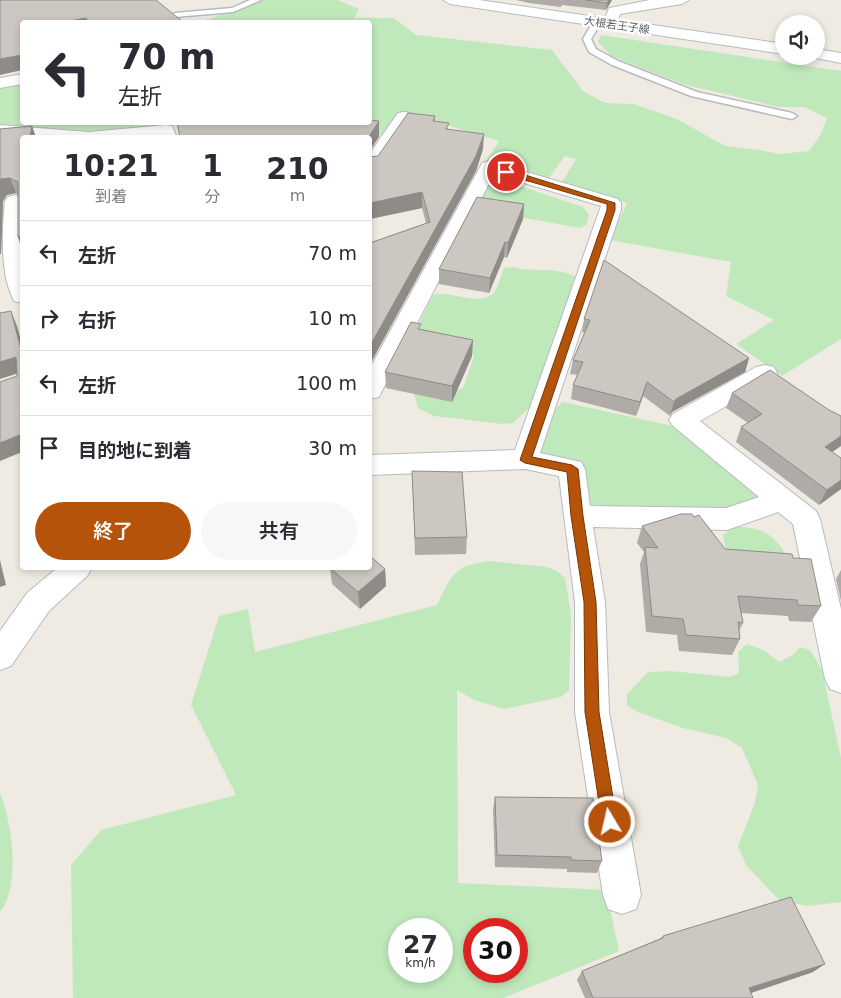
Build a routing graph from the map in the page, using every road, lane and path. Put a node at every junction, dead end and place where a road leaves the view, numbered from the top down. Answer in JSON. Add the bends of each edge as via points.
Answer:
{"nodes":[{"id":1,"x":257,"y":0,"type":"edge"},
{"id":2,"x":450,"y":0,"type":"edge"},
{"id":3,"x":682,"y":0,"type":"edge"},
{"id":4,"x":173,"y":16,"type":"edge"},
{"id":5,"x":604,"y":23,"type":"junction"},
{"id":6,"x":775,"y":48,"type":"edge"},
{"id":7,"x":825,"y":55,"type":"edge"},
{"id":8,"x":841,"y":58,"type":"edge"},
{"id":9,"x":20,"y":79,"type":"edge"},
{"id":10,"x":0,"y":83,"type":"edge"},
{"id":11,"x":792,"y":116,"type":"dead end"},
{"id":12,"x":404,"y":117,"type":"edge"},
{"id":13,"x":0,"y":130,"type":"edge"},
{"id":14,"x":170,"y":133,"type":"edge"},
{"id":15,"x":64,"y":135,"type":"edge"},
{"id":16,"x":130,"y":135,"type":"edge"},
{"id":17,"x":372,"y":163,"type":"edge"},
{"id":18,"x":12,"y":201,"type":"edge"},
{"id":19,"x":20,"y":289,"type":"edge"},
{"id":20,"x":742,"y":357,"type":"edge"},
{"id":21,"x":372,"y":387,"type":"edge"},
{"id":22,"x":525,"y":460,"type":"junction"},
{"id":23,"x":372,"y":465,"type":"edge"},
{"id":24,"x":781,"y":500,"type":"junction"},
{"id":25,"x":577,"y":516,"type":"junction"},
{"id":26,"x":75,"y":570,"type":"edge"},
{"id":27,"x":0,"y":656,"type":"edge"},
{"id":28,"x":841,"y":679,"type":"edge"},
{"id":29,"x":622,"y":895,"type":"dead end"}],
"edges":[{"from":1,"to":4,"type":"lane","via":[[233,10]]},
{"from":2,"to":5,"type":"street","name":"大根若王子線"},
{"from":3,"to":5,"type":"street","via":[[629,6],[614,11]]},
{"from":5,"to":6,"type":"street","name":"大根若王子線"},
{"from":5,"to":11,"type":"lane","via":[[587,39],[592,50],[615,63],[694,94]]},
{"from":7,"to":8,"type":"street"},
{"from":9,"to":10,"type":"street"},
{"from":12,"to":17,"type":"street"},
{"from":13,"to":15,"type":"street"},
{"from":14,"to":16,"type":"street"},
{"from":18,"to":19,"type":"street","via":[[10,243]]},
{"from":20,"to":24,"type":"street","via":[[773,378],[682,420]]},
{"from":21,"to":22,"type":"street","via":[[489,167],[611,203]]},
{"from":22,"to":23,"type":"street"},
{"from":22,"to":25,"type":"street","via":[[572,469]]},
{"from":24,"to":25,"type":"street","via":[[726,520]]},
{"from":24,"to":28,"type":"street","via":[[806,519]]},
{"from":25,"to":29,"type":"street","via":[[590,602],[592,712]]},
{"from":26,"to":27,"type":"street","via":[[38,602]]}]}
